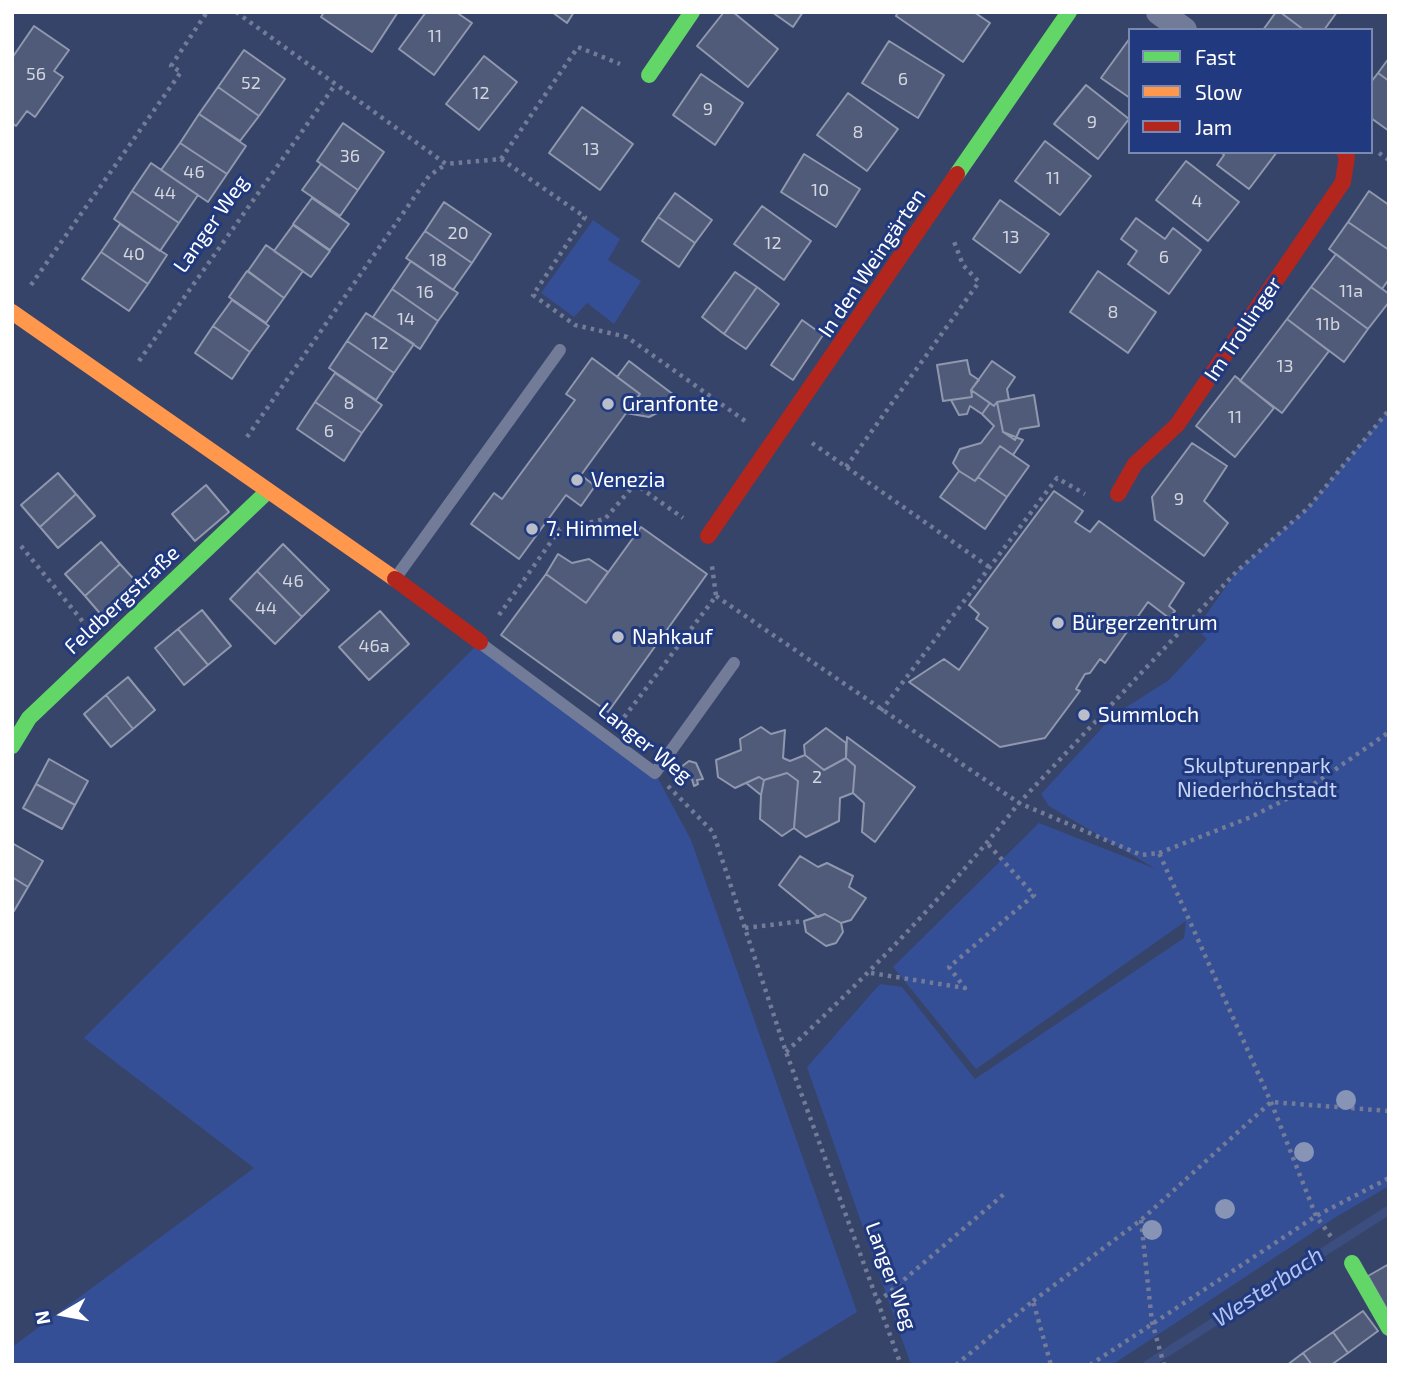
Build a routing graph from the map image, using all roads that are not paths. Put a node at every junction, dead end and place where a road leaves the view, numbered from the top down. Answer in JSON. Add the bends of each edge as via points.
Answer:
{"nodes":[{"id":1,"x":692,"y":12,"type":"edge"},
{"id":2,"x":1069,"y":12,"type":"edge"},
{"id":3,"x":1159,"y":12,"type":"edge"},
{"id":4,"x":1181,"y":28,"type":"edge"},
{"id":5,"x":649,"y":75,"type":"road end"},
{"id":6,"x":1346,"y":154,"type":"edge"},
{"id":7,"x":13,"y":312,"type":"edge"},
{"id":8,"x":560,"y":350,"type":"dead end"},
{"id":9,"x":268,"y":491,"type":"junction"},
{"id":10,"x":1118,"y":494,"type":"dead end"},
{"id":11,"x":708,"y":536,"type":"road end"},
{"id":12,"x":394,"y":579,"type":"junction"},
{"id":13,"x":480,"y":642,"type":"joint"},
{"id":14,"x":734,"y":663,"type":"dead end"},
{"id":15,"x":12,"y":746,"type":"edge"},
{"id":16,"x":1352,"y":1263,"type":"dead end"},
{"id":17,"x":1389,"y":1328,"type":"edge"}],
"edges":[{"from":1,"to":5,"type":"street"},
{"from":2,"to":11,"type":"street","name":"In den Weingärten"},
{"from":3,"to":4,"type":"street"},
{"from":6,"to":10,"type":"street","name":"Im Trollinger","via":[[1343,183],[1177,425],[1135,464]]},
{"from":7,"to":9,"type":"street","name":"Langer Weg"},
{"from":8,"to":12,"type":"lane"},
{"from":9,"to":12,"type":"street","name":"Langer Weg"},
{"from":9,"to":15,"type":"street","name":"Feldbergstraße","via":[[29,718]]},
{"from":12,"to":13,"type":"street","name":"Langer Weg"},
{"from":13,"to":14,"type":"lane","name":"Langer Weg","via":[[655,773]]},
{"from":16,"to":17,"type":"street"}]}
